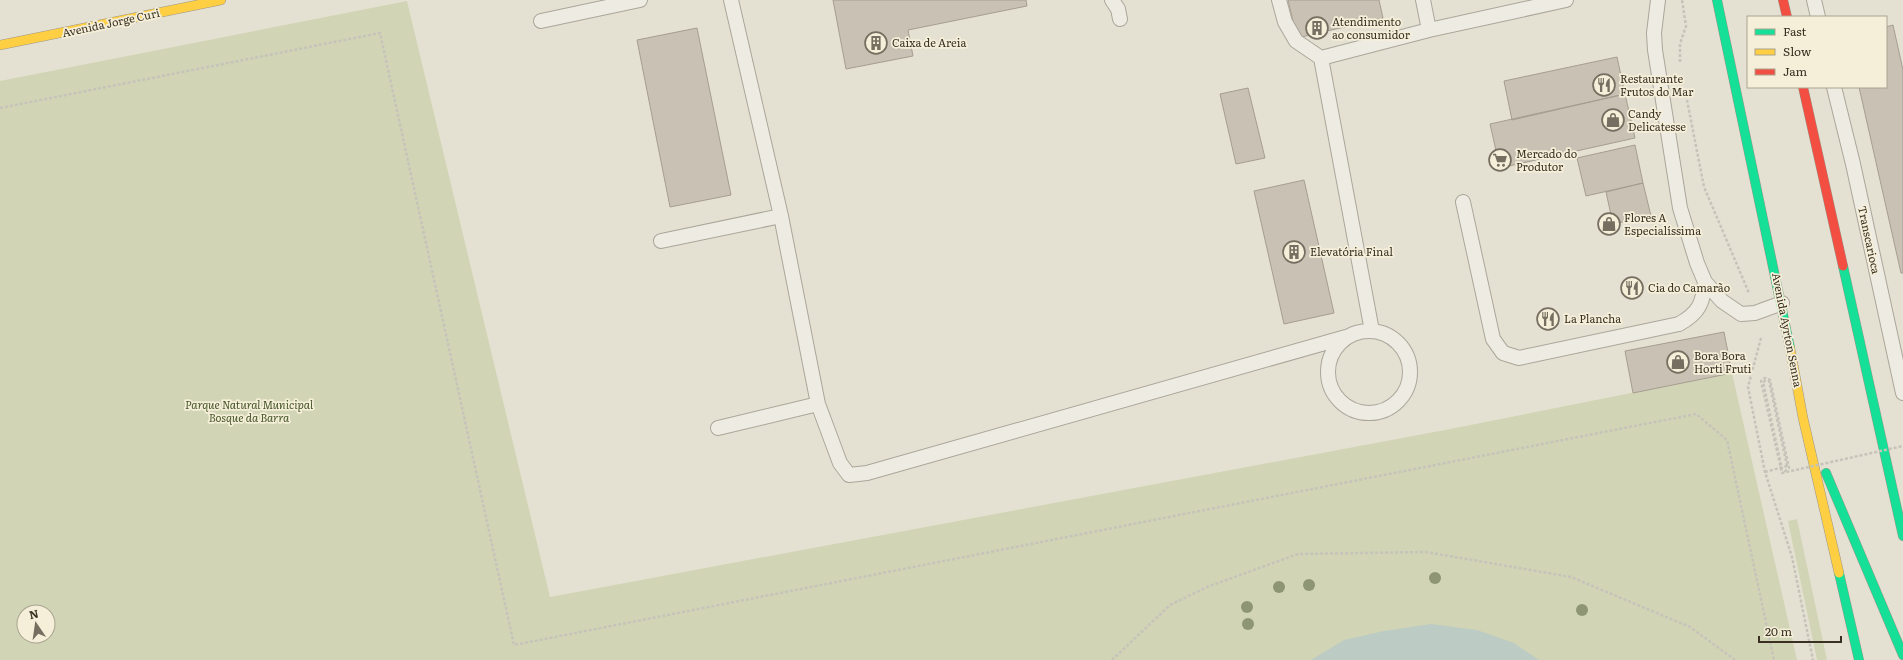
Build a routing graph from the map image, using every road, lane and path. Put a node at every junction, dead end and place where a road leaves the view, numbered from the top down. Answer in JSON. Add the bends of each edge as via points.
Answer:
{"nodes":[{"id":1,"x":222,"y":0,"type":"edge"},
{"id":2,"x":640,"y":0,"type":"edge"},
{"id":3,"x":731,"y":0,"type":"edge"},
{"id":4,"x":1112,"y":0,"type":"edge"},
{"id":5,"x":1279,"y":0,"type":"edge"},
{"id":6,"x":1423,"y":0,"type":"edge"},
{"id":7,"x":1566,"y":0,"type":"edge"},
{"id":8,"x":1658,"y":0,"type":"edge"},
{"id":9,"x":1682,"y":0,"type":"edge"},
{"id":10,"x":1717,"y":0,"type":"edge"},
{"id":11,"x":1784,"y":0,"type":"edge"},
{"id":12,"x":1814,"y":0,"type":"edge"},
{"id":13,"x":1787,"y":16,"type":"edge"},
{"id":14,"x":1818,"y":16,"type":"edge"},
{"id":15,"x":1120,"y":20,"type":"dead end"},
{"id":16,"x":540,"y":21,"type":"dead end"},
{"id":17,"x":1429,"y":30,"type":"junction"},
{"id":18,"x":0,"y":45,"type":"edge"},
{"id":19,"x":1321,"y":58,"type":"junction"},
{"id":20,"x":1681,"y":66,"type":"dead end"},
{"id":21,"x":1803,"y":88,"type":"edge"},
{"id":22,"x":1834,"y":88,"type":"edge"},
{"id":23,"x":1686,"y":94,"type":"dead end"},
{"id":24,"x":1463,"y":202,"type":"dead end"},
{"id":25,"x":780,"y":216,"type":"junction"},
{"id":26,"x":661,"y":241,"type":"dead end"},
{"id":27,"x":1705,"y":282,"type":"junction"},
{"id":28,"x":1752,"y":299,"type":"dead end"},
{"id":29,"x":1782,"y":304,"type":"junction"},
{"id":30,"x":1372,"y":331,"type":"junction"},
{"id":31,"x":1760,"y":334,"type":"dead end"},
{"id":32,"x":1346,"y":337,"type":"junction"},
{"id":33,"x":1903,"y":393,"type":"edge"},
{"id":34,"x":818,"y":404,"type":"junction"},
{"id":35,"x":1696,"y":414,"type":"dead end"},
{"id":36,"x":1804,"y":418,"type":"junction"},
{"id":37,"x":718,"y":428,"type":"dead end"},
{"id":38,"x":1903,"y":446,"type":"edge"},
{"id":39,"x":1765,"y":472,"type":"junction"},
{"id":40,"x":1903,"y":536,"type":"edge"},
{"id":41,"x":1903,"y":655,"type":"edge"},
{"id":42,"x":1112,"y":660,"type":"edge"},
{"id":43,"x":1735,"y":660,"type":"edge"},
{"id":44,"x":1774,"y":660,"type":"edge"},
{"id":45,"x":1813,"y":660,"type":"edge"},
{"id":46,"x":1859,"y":660,"type":"edge"}],
"edges":[{"from":1,"to":18,"type":"main road","name":"Avenida Jorge Curi"},
{"from":2,"to":16,"type":"lane"},
{"from":3,"to":25,"type":"lane"},
{"from":4,"to":15,"type":"lane","via":[[1118,9]]},
{"from":5,"to":19,"type":"lane","via":[[1285,22],[1296,41]]},
{"from":6,"to":17,"type":"lane"},
{"from":7,"to":17,"type":"lane"},
{"from":8,"to":27,"type":"lane","via":[[1654,33],[1655,50],[1680,208]]},
{"from":9,"to":20,"type":"path","via":[[1686,26],[1680,44]]},
{"from":10,"to":29,"type":"main road","name":"Avenida Ayrton Senna"},
{"from":11,"to":13,"type":"main road"},
{"from":12,"to":14,"type":"lane"},
{"from":17,"to":19,"type":"lane"},
{"from":19,"to":30,"type":"lane"},
{"from":21,"to":40,"type":"main road"},
{"from":22,"to":33,"type":"lane","name":"Transcarioca"},
{"from":23,"to":28,"type":"path","via":[[1704,187]]},
{"from":24,"to":27,"type":"lane","via":[[1493,339],[1503,353],[1519,358],[1679,324],[1692,317],[1699,307],[1704,295]]},
{"from":25,"to":26,"type":"lane"},
{"from":25,"to":34,"type":"lane"},
{"from":27,"to":29,"type":"lane","via":[[1722,301],[1741,314],[1755,313]]},
{"from":29,"to":36,"type":"main road","name":"Avenida Ayrton Senna"},
{"from":30,"to":32,"type":"lane","via":[[1358,332]]},
{"from":30,"to":32,"type":"lane","via":[[1385,334],[1397,342],[1405,352],[1410,365],[1410,379],[1405,392],[1397,402],[1385,410],[1359,412],[1346,406],[1336,397],[1330,386],[1327,372],[1330,358]]},
{"from":31,"to":39,"type":"path","via":[[1760,348],[1748,387]]},
{"from":32,"to":34,"type":"lane","via":[[867,473],[849,475],[840,463]]},
{"from":34,"to":37,"type":"lane"},
{"from":35,"to":44,"type":"path","via":[[1727,440]]},
{"from":36,"to":41,"type":"main road"},
{"from":36,"to":46,"type":"main road","name":"Avenida Ayrton Senna"},
{"from":38,"to":39,"type":"path","bridge":true,"via":[[1782,473],[1761,381],[1765,378],[1770,380],[1789,468],[1785,471],[1782,469],[1763,382],[1765,381],[1769,381],[1786,466]]},
{"from":39,"to":45,"type":"path","via":[[1792,557]]},
{"from":42,"to":43,"type":"path","via":[[1170,605],[1207,587],[1298,554],[1426,552],[1571,577],[1690,627]]}]}
